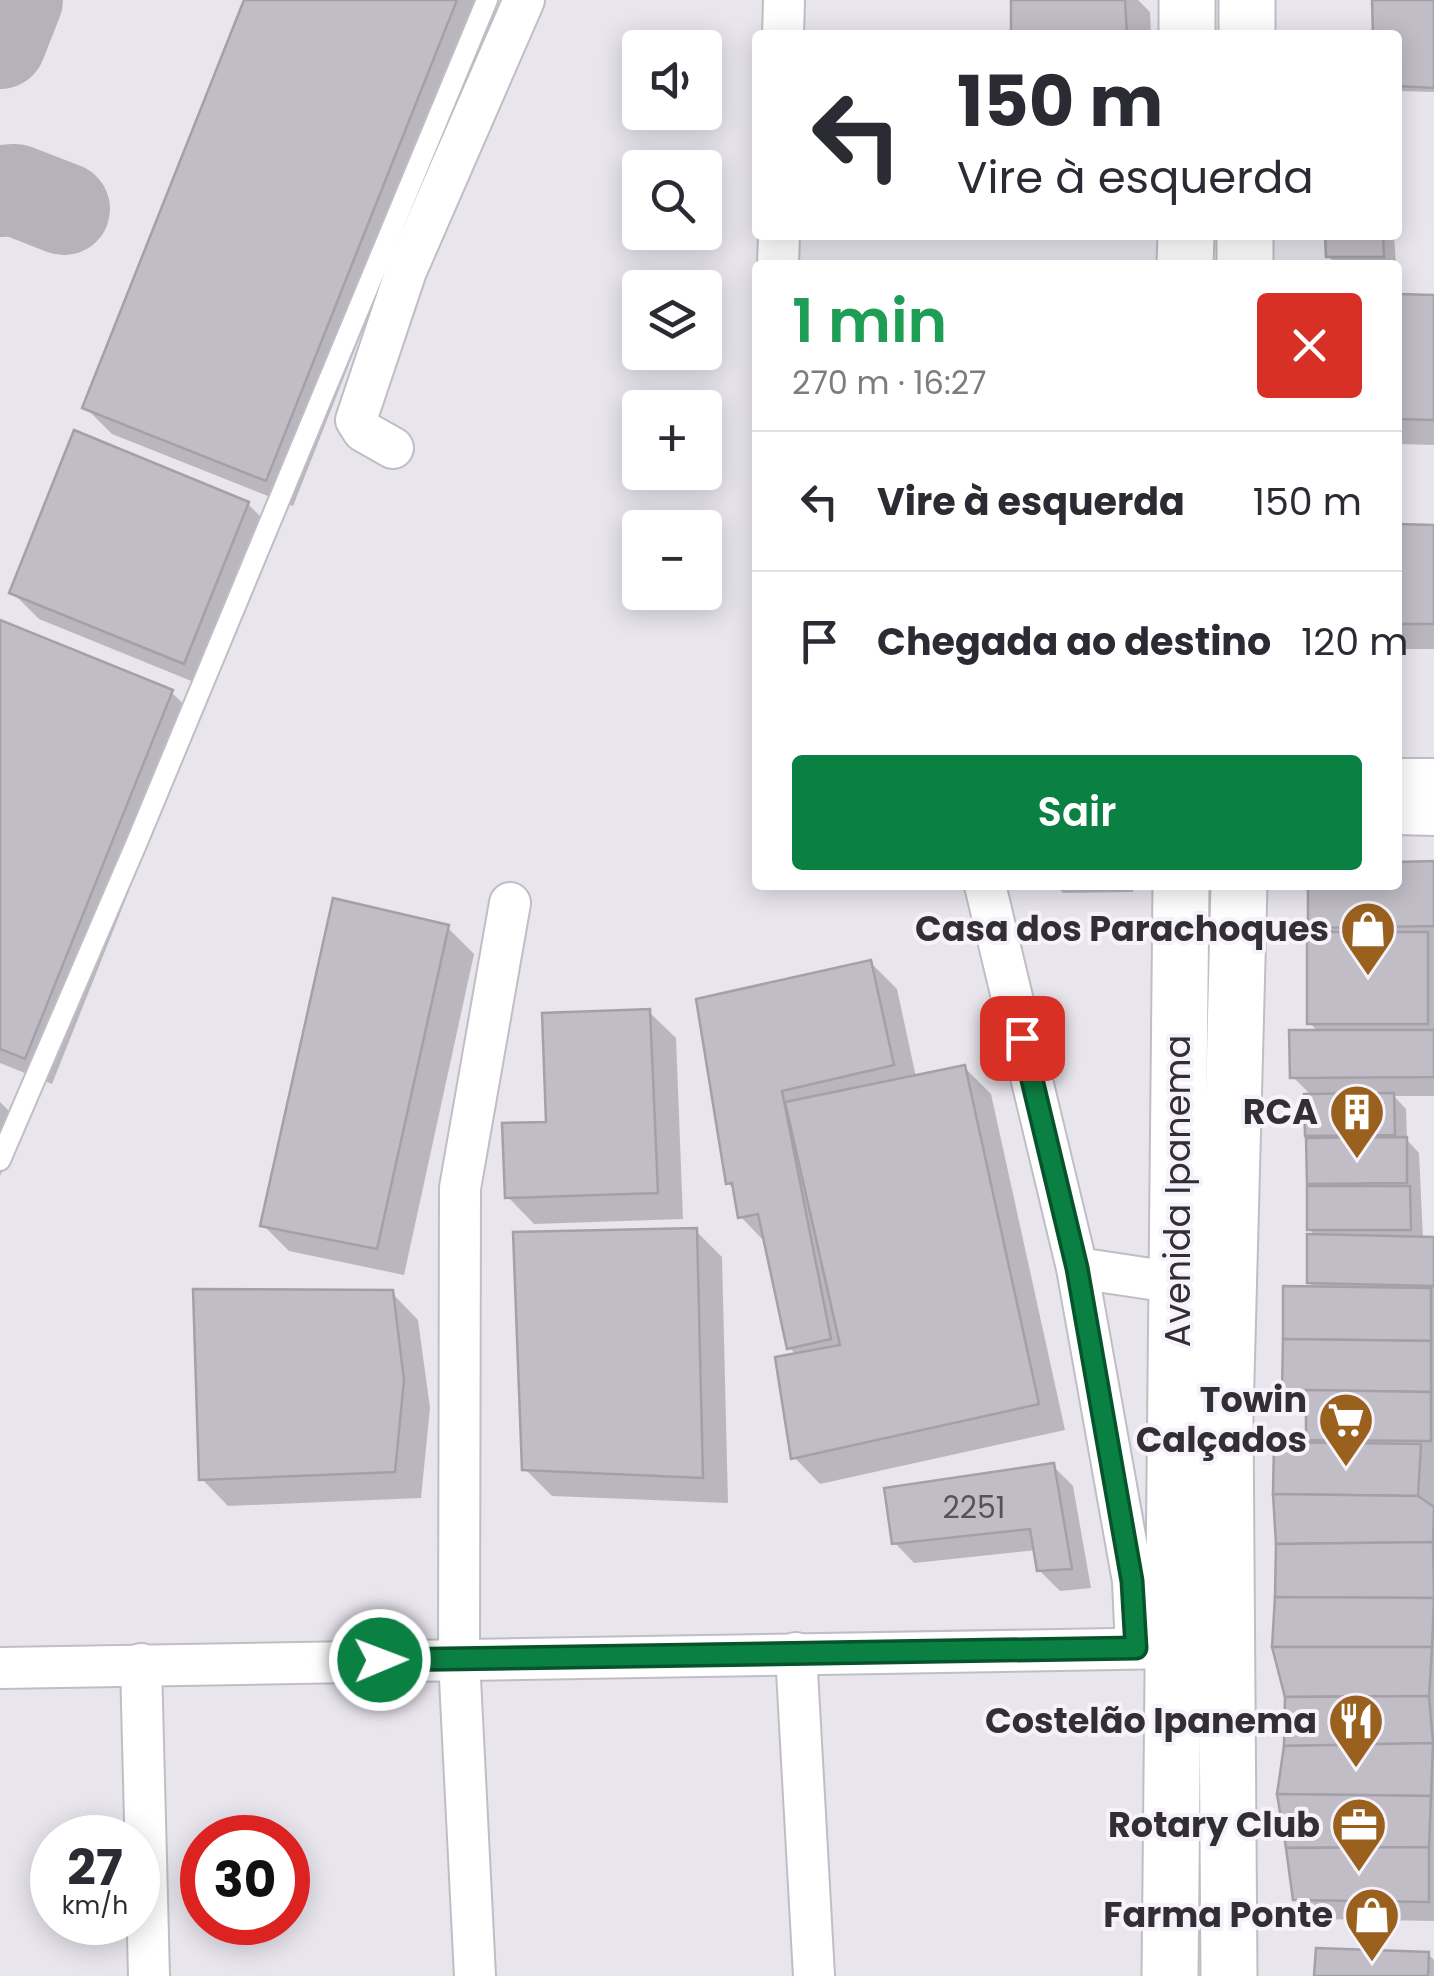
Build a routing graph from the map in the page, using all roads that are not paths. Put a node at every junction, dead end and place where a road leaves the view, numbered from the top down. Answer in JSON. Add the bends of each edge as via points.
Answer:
{"nodes":[{"id":1,"x":486,"y":0,"type":"edge"},
{"id":2,"x":524,"y":0,"type":"edge"},
{"id":3,"x":784,"y":0,"type":"edge"},
{"id":4,"x":1187,"y":0,"type":"edge"},
{"id":5,"x":1199,"y":0,"type":"edge"},
{"id":6,"x":1229,"y":0,"type":"edge"},
{"id":7,"x":1247,"y":0,"type":"edge"},
{"id":8,"x":783,"y":30,"type":"edge"},
{"id":9,"x":1187,"y":30,"type":"edge"},
{"id":10,"x":1199,"y":30,"type":"edge"},
{"id":11,"x":1228,"y":30,"type":"edge"},
{"id":12,"x":1247,"y":30,"type":"edge"},
{"id":13,"x":393,"y":448,"type":"dead end"},
{"id":14,"x":1402,"y":778,"type":"edge"},
{"id":15,"x":1434,"y":779,"type":"edge"},
{"id":16,"x":1402,"y":814,"type":"edge"},
{"id":17,"x":1434,"y":815,"type":"edge"},
{"id":18,"x":987,"y":890,"type":"edge"},
{"id":19,"x":1181,"y":890,"type":"edge"},
{"id":20,"x":1189,"y":890,"type":"edge"},
{"id":21,"x":1220,"y":890,"type":"edge"},
{"id":22,"x":1239,"y":890,"type":"edge"},
{"id":23,"x":510,"y":903,"type":"dead end"},
{"id":24,"x":0,"y":1160,"type":"edge"},
{"id":25,"x":1077,"y":1268,"type":"junction"},
{"id":26,"x":1178,"y":1282,"type":"junction"},
{"id":27,"x":1154,"y":1648,"type":"junction"},
{"id":28,"x":796,"y":1653,"type":"junction"},
{"id":29,"x":459,"y":1659,"type":"junction"},
{"id":30,"x":141,"y":1664,"type":"junction"},
{"id":31,"x":0,"y":1668,"type":"edge"},
{"id":32,"x":149,"y":1976,"type":"edge"},
{"id":33,"x":475,"y":1976,"type":"edge"},
{"id":34,"x":814,"y":1976,"type":"edge"},
{"id":35,"x":1170,"y":1976,"type":"edge"},
{"id":36,"x":1182,"y":1976,"type":"edge"},
{"id":37,"x":1209,"y":1976,"type":"edge"},
{"id":38,"x":1228,"y":1976,"type":"edge"}],
"edges":[{"from":1,"to":24,"type":"lane"},
{"from":2,"to":13,"type":"street","via":[[406,271],[356,420]]},
{"from":3,"to":8,"type":"street"},
{"from":4,"to":9,"type":"main road"},
{"from":5,"to":10,"type":"lane"},
{"from":6,"to":11,"type":"lane"},
{"from":7,"to":12,"type":"main road"},
{"from":14,"to":15,"type":"street"},
{"from":16,"to":17,"type":"street"},
{"from":18,"to":25,"type":"street"},
{"from":19,"to":26,"type":"main road","name":"Avenida Ipanema"},
{"from":20,"to":36,"type":"lane"},
{"from":21,"to":37,"type":"lane"},
{"from":22,"to":38,"type":"main road","name":"Avenida Ipanema","via":[[1225,1416]]},
{"from":23,"to":29,"type":"street","via":[[460,1188]]},
{"from":25,"to":26,"type":"street"},
{"from":25,"to":27,"type":"street","via":[[1132,1581]]},
{"from":26,"to":27,"type":"main road","name":"Avenida Ipanema","via":[[1175,1536]]},
{"from":27,"to":28,"type":"street"},
{"from":27,"to":35,"type":"main road","name":"Avenida Ipanema"},
{"from":28,"to":29,"type":"street"},
{"from":28,"to":34,"type":"street"},
{"from":29,"to":30,"type":"street"},
{"from":29,"to":33,"type":"street"},
{"from":30,"to":31,"type":"street"},
{"from":30,"to":32,"type":"street"}]}
